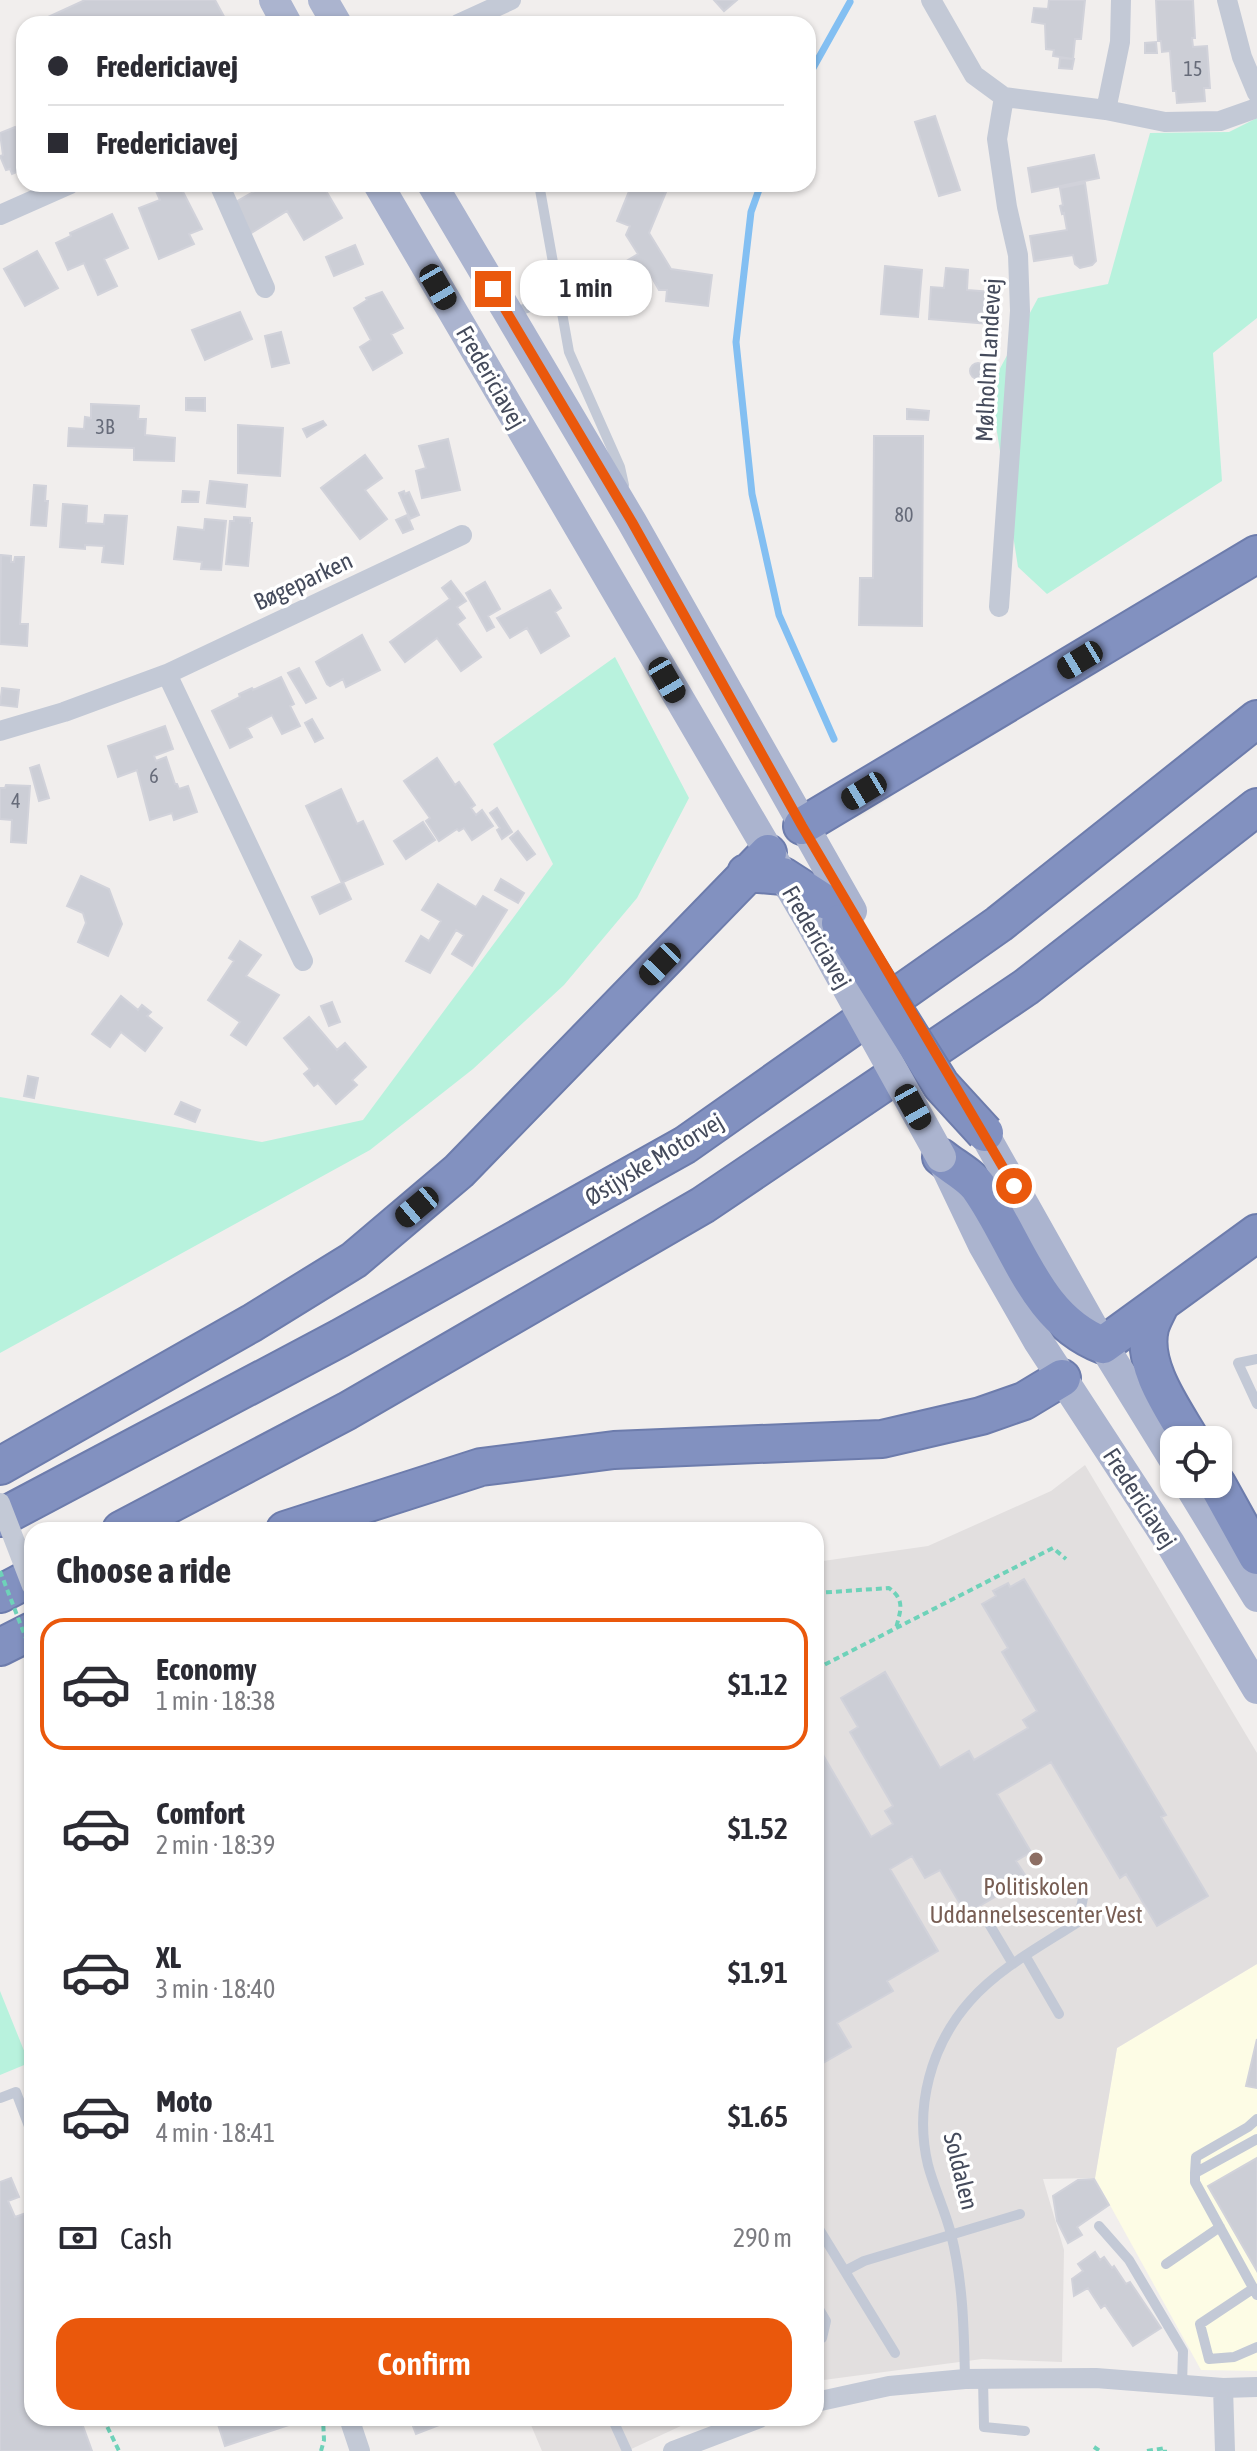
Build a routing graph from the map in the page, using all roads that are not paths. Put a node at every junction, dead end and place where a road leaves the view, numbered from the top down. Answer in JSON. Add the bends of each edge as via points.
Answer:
{"nodes":[{"id":1,"x":511,"y":0,"type":"edge"},
{"id":2,"x":931,"y":0,"type":"edge"},
{"id":3,"x":1121,"y":0,"type":"edge"},
{"id":4,"x":1227,"y":0,"type":"edge"},
{"id":5,"x":476,"y":16,"type":"edge"},
{"id":6,"x":1257,"y":93,"type":"edge"},
{"id":7,"x":1004,"y":97,"type":"junction"},
{"id":8,"x":1257,"y":108,"type":"edge"},
{"id":9,"x":1106,"y":110,"type":"junction"},
{"id":10,"x":52,"y":192,"type":"edge"},
{"id":11,"x":223,"y":192,"type":"edge"},
{"id":12,"x":383,"y":192,"type":"edge"},
{"id":13,"x":437,"y":192,"type":"edge"},
{"id":14,"x":540,"y":192,"type":"edge"},
{"id":15,"x":0,"y":215,"type":"edge"},
{"id":16,"x":265,"y":288,"type":"dead end"},
{"id":17,"x":560,"y":296,"type":"junction"},
{"id":18,"x":508,"y":315,"type":"junction"},
{"id":19,"x":632,"y":522,"type":"junction"},
{"id":20,"x":462,"y":535,"type":"dead end"},
{"id":21,"x":1257,"y":554,"type":"edge"},
{"id":22,"x":999,"y":607,"type":"dead end"},
{"id":23,"x":167,"y":674,"type":"junction"},
{"id":24,"x":1257,"y":719,"type":"edge"},
{"id":25,"x":0,"y":731,"type":"edge"},
{"id":26,"x":1257,"y":807,"type":"edge"},
{"id":27,"x":802,"y":826,"type":"junction"},
{"id":28,"x":766,"y":868,"type":"junction"},
{"id":29,"x":836,"y":922,"type":"junction"},
{"id":30,"x":303,"y":961,"type":"dead end"},
{"id":31,"x":985,"y":1133,"type":"joint"},
{"id":32,"x":941,"y":1157,"type":"junction"},
{"id":33,"x":1257,"y":1233,"type":"edge"},
{"id":34,"x":1160,"y":1305,"type":"junction"},
{"id":35,"x":1103,"y":1345,"type":"junction"},
{"id":36,"x":1257,"y":1359,"type":"edge"},
{"id":37,"x":1062,"y":1378,"type":"junction"},
{"id":38,"x":1257,"y":1404,"type":"edge"},
{"id":39,"x":1184,"y":1426,"type":"edge"},
{"id":40,"x":1160,"y":1437,"type":"edge"},
{"id":41,"x":0,"y":1466,"type":"edge"},
{"id":42,"x":1197,"y":1498,"type":"edge"},
{"id":43,"x":1225,"y":1498,"type":"edge"},
{"id":44,"x":0,"y":1503,"type":"edge"},
{"id":45,"x":0,"y":1518,"type":"edge"},
{"id":46,"x":136,"y":1522,"type":"edge"},
{"id":47,"x":310,"y":1522,"type":"edge"},
{"id":48,"x":1257,"y":1556,"type":"edge"},
{"id":49,"x":24,"y":1565,"type":"edge"},
{"id":50,"x":24,"y":1581,"type":"edge"},
{"id":51,"x":0,"y":1594,"type":"edge"},
{"id":52,"x":1257,"y":1597,"type":"edge"},
{"id":53,"x":24,"y":1635,"type":"edge"},
{"id":54,"x":0,"y":1647,"type":"edge"},
{"id":55,"x":1257,"y":1689,"type":"edge"},
{"id":56,"x":1083,"y":1898,"type":"dead end"},
{"id":57,"x":982,"y":1912,"type":"dead end"},
{"id":58,"x":1026,"y":1957,"type":"junction"},
{"id":59,"x":1013,"y":1964,"type":"junction"},
{"id":60,"x":1059,"y":2014,"type":"dead end"},
{"id":61,"x":0,"y":2098,"type":"edge"},
{"id":62,"x":24,"y":2113,"type":"edge"},
{"id":63,"x":1257,"y":2119,"type":"edge"},
{"id":64,"x":1257,"y":2139,"type":"edge"},
{"id":65,"x":1195,"y":2173,"type":"junction"},
{"id":66,"x":1020,"y":2214,"type":"dead end"},
{"id":67,"x":1099,"y":2226,"type":"dead end"},
{"id":68,"x":1220,"y":2227,"type":"junction"},
{"id":69,"x":951,"y":2235,"type":"junction"},
{"id":70,"x":824,"y":2237,"type":"edge"},
{"id":71,"x":1166,"y":2264,"type":"dead end"},
{"id":72,"x":845,"y":2271,"type":"junction"},
{"id":73,"x":1255,"y":2292,"type":"edge"},
{"id":74,"x":1257,"y":2347,"type":"edge"},
{"id":75,"x":895,"y":2353,"type":"dead end"},
{"id":76,"x":974,"y":2378,"type":"junction"},
{"id":77,"x":1182,"y":2385,"type":"junction"},
{"id":78,"x":1257,"y":2387,"type":"edge"},
{"id":79,"x":1223,"y":2388,"type":"junction"},
{"id":80,"x":824,"y":2400,"type":"edge"},
{"id":81,"x":352,"y":2426,"type":"edge"},
{"id":82,"x":616,"y":2426,"type":"edge"},
{"id":83,"x":740,"y":2426,"type":"edge"},
{"id":84,"x":1025,"y":2431,"type":"dead end"},
{"id":85,"x":679,"y":2450,"type":"edge"},
{"id":86,"x":360,"y":2451,"type":"edge"},
{"id":87,"x":627,"y":2451,"type":"edge"},
{"id":88,"x":1225,"y":2451,"type":"edge"}],
"edges":[{"from":1,"to":5,"type":"street"},
{"from":2,"to":7,"type":"street","via":[[974,75]]},
{"from":3,"to":9,"type":"street","via":[[1120,42]]},
{"from":4,"to":6,"type":"street"},
{"from":7,"to":9,"type":"street"},
{"from":7,"to":22,"type":"street","name":"Mølholm Landevej","via":[[997,139],[1018,255],[1020,311]]},
{"from":8,"to":9,"type":"street","via":[[1220,121],[1165,122]]},
{"from":10,"to":15,"type":"street"},
{"from":11,"to":16,"type":"street"},
{"from":12,"to":28,"type":"main road","name":"Fredericiavej"},
{"from":13,"to":18,"type":"main road","name":"Fredericiavej"},
{"from":14,"to":17,"type":"lane"},
{"from":17,"to":18,"type":"lane"},
{"from":17,"to":19,"type":"lane","via":[[569,352],[620,467]]},
{"from":18,"to":19,"type":"main road","name":"Fredericiavej"},
{"from":19,"to":27,"type":"main road","name":"Fredericiavej"},
{"from":20,"to":23,"type":"street","name":"Bøgeparken"},
{"from":21,"to":27,"type":"highway"},
{"from":23,"to":25,"type":"street","name":"Bøgeparken"},
{"from":23,"to":30,"type":"street"},
{"from":24,"to":45,"type":"highway","name":"Østjyske Motorvej","via":[[999,924],[685,1145],[340,1338]]},
{"from":26,"to":46,"type":"highway","via":[[1026,987],[703,1205],[347,1411]]},
{"from":27,"to":28,"type":"main road"},
{"from":27,"to":29,"type":"main road","name":"Fredericiavej"},
{"from":28,"to":29,"type":"highway","via":[[828,905]]},
{"from":28,"to":41,"type":"highway","via":[[459,1171],[354,1260]]},
{"from":29,"to":31,"type":"highway","bridge":true,"via":[[941,1085]]},
{"from":29,"to":32,"type":"main road","name":"Fredericiavej","bridge":true},
{"from":31,"to":35,"type":"main road","name":"Fredericiavej"},
{"from":32,"to":35,"type":"highway","via":[[978,1186],[1060,1319],[1082,1337]]},
{"from":32,"to":37,"type":"main road","name":"Fredericiavej","via":[[983,1245]]},
{"from":33,"to":34,"type":"highway"},
{"from":34,"to":35,"type":"highway"},
{"from":34,"to":39,"type":"highway","via":[[1150,1329],[1149,1350]]},
{"from":35,"to":37,"type":"main road"},
{"from":35,"to":40,"type":"main road","name":"Fredericiavej"},
{"from":36,"to":38,"type":"lane","via":[[1238,1363]]},
{"from":37,"to":47,"type":"highway","via":[[1024,1401],[981,1416],[882,1439],[614,1450],[481,1467]]},
{"from":37,"to":55,"type":"main road","name":"Fredericiavej"},
{"from":42,"to":52,"type":"main road","name":"Fredericiavej"},
{"from":43,"to":48,"type":"highway"},
{"from":44,"to":49,"type":"street","bridge":true},
{"from":50,"to":51,"type":"highway"},
{"from":53,"to":54,"type":"highway"},
{"from":56,"to":58,"type":"lane","name":"Soldalen","via":[[1078,1922]]},
{"from":57,"to":59,"type":"lane"},
{"from":58,"to":59,"type":"lane","name":"Soldalen"},
{"from":58,"to":60,"type":"lane"},
{"from":59,"to":69,"type":"lane","name":"Soldalen","via":[[969,2002],[927,2078],[922,2113],[928,2163]]},
{"from":61,"to":62,"type":"lane","via":[[16,2092]]},
{"from":63,"to":65,"type":"lane","via":[[1196,2157]]},
{"from":64,"to":65,"type":"lane"},
{"from":65,"to":68,"type":"lane"},
{"from":66,"to":69,"type":"lane"},
{"from":67,"to":77,"type":"lane","via":[[1129,2260],[1183,2351]]},
{"from":68,"to":71,"type":"lane"},
{"from":68,"to":73,"type":"lane"},
{"from":69,"to":72,"type":"lane"},
{"from":69,"to":76,"type":"lane","name":"Soldalen"},
{"from":70,"to":72,"type":"lane"},
{"from":72,"to":75,"type":"lane"},
{"from":73,"to":74,"type":"lane","via":[[1200,2324],[1209,2359],[1234,2357]]},
{"from":76,"to":77,"type":"street","via":[[1096,2378]]},
{"from":76,"to":80,"type":"street","via":[[889,2386]]},
{"from":76,"to":84,"type":"lane","name":"Soldalen","via":[[984,2427]]},
{"from":77,"to":79,"type":"street"},
{"from":78,"to":79,"type":"street"},
{"from":79,"to":88,"type":"street"},
{"from":81,"to":86,"type":"street"},
{"from":82,"to":87,"type":"lane"},
{"from":83,"to":85,"type":"street"}]}
